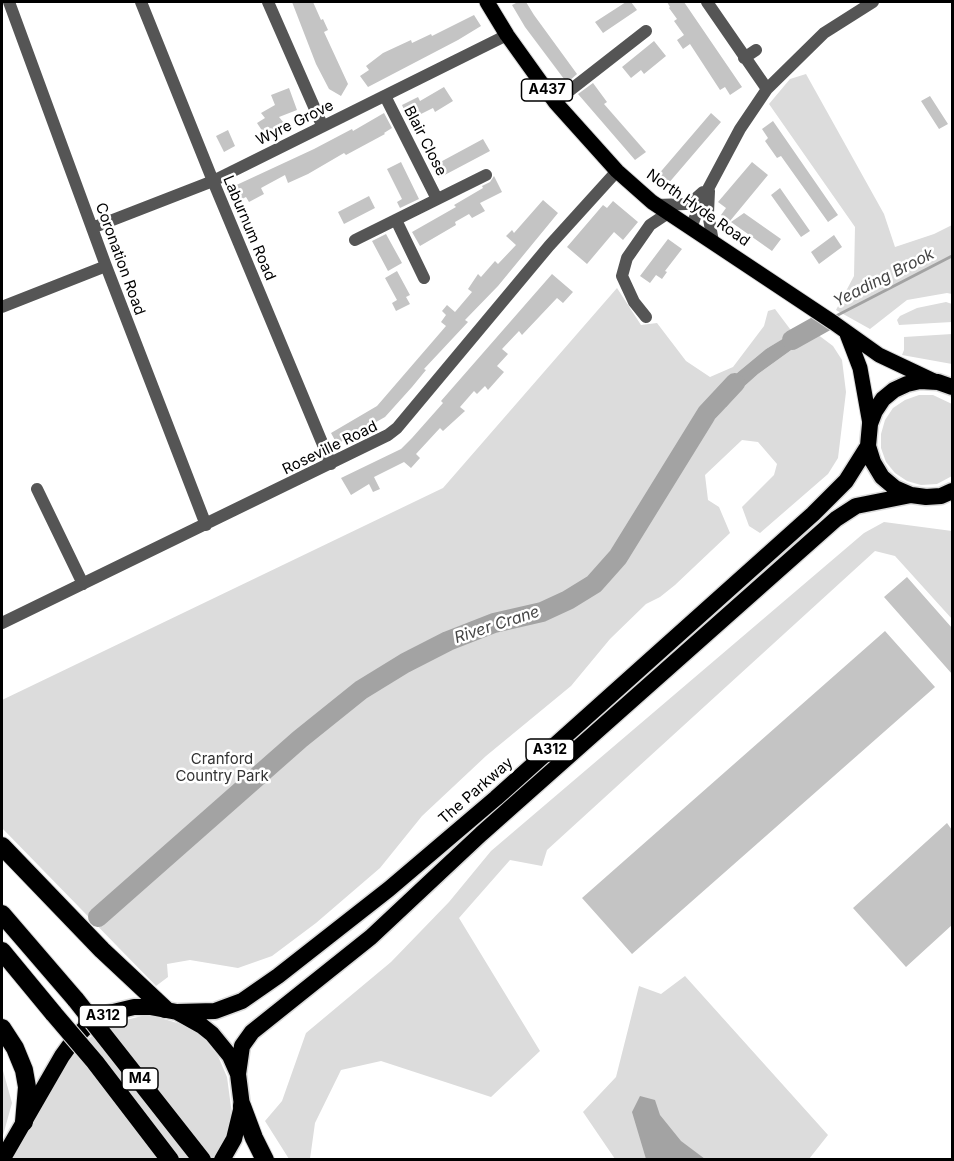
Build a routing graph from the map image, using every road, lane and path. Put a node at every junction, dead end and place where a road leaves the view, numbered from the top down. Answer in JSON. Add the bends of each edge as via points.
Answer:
{"nodes":[{"id":1,"x":9,"y":2,"type":"edge"},
{"id":2,"x":141,"y":2,"type":"edge"},
{"id":3,"x":268,"y":2,"type":"edge"},
{"id":4,"x":487,"y":2,"type":"edge"},
{"id":5,"x":707,"y":2,"type":"edge"},
{"id":6,"x":873,"y":2,"type":"edge"},
{"id":7,"x":646,"y":31,"type":"dead end"},
{"id":8,"x":507,"y":34,"type":"junction"},
{"id":9,"x":756,"y":50,"type":"dead end"},
{"id":10,"x":744,"y":58,"type":"junction"},
{"id":11,"x":767,"y":89,"type":"junction"},
{"id":12,"x":385,"y":96,"type":"junction"},
{"id":13,"x":555,"y":102,"type":"junction"},
{"id":14,"x":322,"y":125,"type":"junction"},
{"id":15,"x":617,"y":171,"type":"junction"},
{"id":16,"x":486,"y":175,"type":"dead end"},
{"id":17,"x":213,"y":181,"type":"junction"},
{"id":18,"x":709,"y":187,"type":"junction"},
{"id":19,"x":437,"y":199,"type":"junction"},
{"id":20,"x":662,"y":209,"type":"junction"},
{"id":21,"x":396,"y":220,"type":"junction"},
{"id":22,"x":92,"y":228,"type":"junction"},
{"id":23,"x":691,"y":228,"type":"junction"},
{"id":24,"x":355,"y":240,"type":"dead end"},
{"id":25,"x":713,"y":242,"type":"junction"},
{"id":26,"x":105,"y":266,"type":"junction"},
{"id":27,"x":424,"y":278,"type":"dead end"},
{"id":28,"x":2,"y":307,"type":"edge"},
{"id":29,"x":646,"y":317,"type":"dead end"},
{"id":30,"x":846,"y":333,"type":"junction"},
{"id":31,"x":944,"y":383,"type":"edge"},
{"id":32,"x":870,"y":424,"type":"junction"},
{"id":33,"x":868,"y":446,"type":"junction"},
{"id":34,"x":332,"y":464,"type":"junction"},
{"id":35,"x":37,"y":489,"type":"dead end"},
{"id":36,"x":952,"y":491,"type":"edge"},
{"id":37,"x":911,"y":495,"type":"junction"},
{"id":38,"x":206,"y":525,"type":"junction"},
{"id":39,"x":83,"y":584,"type":"junction"},
{"id":40,"x":2,"y":623,"type":"edge"},
{"id":41,"x":2,"y":846,"type":"edge"},
{"id":42,"x":2,"y":914,"type":"edge"},
{"id":43,"x":2,"y":951,"type":"edge"},
{"id":44,"x":171,"y":1010,"type":"junction"},
{"id":45,"x":2,"y":1028,"type":"edge"},
{"id":46,"x":238,"y":1074,"type":"junction"},
{"id":47,"x":242,"y":1106,"type":"junction"},
{"id":48,"x":24,"y":1122,"type":"junction"},
{"id":49,"x":7,"y":1143,"type":"edge"},
{"id":50,"x":2,"y":1160,"type":"edge"},
{"id":51,"x":170,"y":1160,"type":"edge"},
{"id":52,"x":202,"y":1160,"type":"edge"},
{"id":53,"x":222,"y":1160,"type":"edge"},
{"id":54,"x":265,"y":1160,"type":"edge"}],
"edges":[{"from":1,"to":22,"type":"street","name":"Coronation Road"},
{"from":2,"to":17,"type":"street","name":"Laburnum Road"},
{"from":3,"to":14,"type":"street"},
{"from":4,"to":8,"type":"main road","name":"North Hyde Road","number":"A437"},
{"from":5,"to":10,"type":"street"},
{"from":6,"to":11,"type":"street","via":[[824,33]]},
{"from":7,"to":13,"type":"street"},
{"from":8,"to":12,"type":"street","name":"Wyre Grove"},
{"from":8,"to":13,"type":"main road","name":"North Hyde Road","number":"A437"},
{"from":9,"to":10,"type":"street"},
{"from":10,"to":11,"type":"street"},
{"from":11,"to":18,"type":"street"},
{"from":12,"to":14,"type":"street","name":"Wyre Grove"},
{"from":12,"to":19,"type":"street","name":"Blair Close"},
{"from":13,"to":15,"type":"main road","name":"North Hyde Road","number":"A437"},
{"from":14,"to":17,"type":"street","name":"Wyre Grove"},
{"from":15,"to":20,"type":"main road","name":"North Hyde Road","number":"A437"},
{"from":15,"to":34,"type":"street","name":"Roseville Road","via":[[397,428]]},
{"from":16,"to":19,"type":"street","name":"Blair Close"},
{"from":17,"to":22,"type":"street","name":"Wyre Grove"},
{"from":17,"to":34,"type":"street","name":"Laburnum Road"},
{"from":18,"to":20,"type":"street","via":[[686,204]]},
{"from":18,"to":23,"type":"street"},
{"from":18,"to":25,"type":"street"},
{"from":19,"to":21,"type":"street","name":"Blair Close"},
{"from":20,"to":23,"type":"main road","name":"North Hyde Road","number":"A437"},
{"from":20,"to":29,"type":"street","via":[[627,258],[622,276]]},
{"from":21,"to":24,"type":"street","name":"Blair Close"},
{"from":21,"to":27,"type":"street"},
{"from":22,"to":26,"type":"street","name":"Coronation Road"},
{"from":23,"to":25,"type":"main road","name":"North Hyde Road","number":"A437"},
{"from":25,"to":30,"type":"main road","name":"North Hyde Road","number":"A437"},
{"from":26,"to":28,"type":"street"},
{"from":26,"to":38,"type":"street","name":"Coronation Road"},
{"from":30,"to":31,"type":"main road","name":"North Hyde Road","number":"A437","via":[[889,361]]},
{"from":30,"to":32,"type":"main road","name":"North Hyde Road","number":"A437","via":[[860,368]]},
{"from":31,"to":32,"type":"highway","via":[[920,381],[894,390],[879,405]]},
{"from":32,"to":33,"type":"highway"},
{"from":33,"to":37,"type":"highway","via":[[882,477]]},
{"from":33,"to":44,"type":"highway","name":"The Parkway","number":"A312","via":[[846,482],[813,514],[389,889],[242,1001],[215,1011]]},
{"from":34,"to":38,"type":"street","name":"Roseville Road"},
{"from":35,"to":39,"type":"street"},
{"from":36,"to":37,"type":"highway","via":[[941,496]]},
{"from":37,"to":46,"type":"highway","number":"A312","via":[[856,506],[836,519],[488,827],[371,937],[252,1032],[242,1046]]},
{"from":38,"to":39,"type":"street","name":"Roseville Road"},
{"from":39,"to":40,"type":"street","name":"Roseville Road"},
{"from":41,"to":44,"type":"highway","via":[[102,950]]},
{"from":42,"to":52,"type":"highway","number":"M4","bridge":true,"via":[[76,1000]]},
{"from":43,"to":51,"type":"highway","number":"M4","bridge":true},
{"from":44,"to":46,"type":"highway","number":"A312","via":[[212,1034]]},
{"from":44,"to":48,"type":"highway","number":"A312","via":[[135,1007],[109,1013],[88,1025],[62,1056]]},
{"from":45,"to":48,"type":"highway","via":[[24,1070]]},
{"from":46,"to":47,"type":"highway","number":"A312"},
{"from":47,"to":53,"type":"highway","number":"A312","via":[[234,1139]]},
{"from":47,"to":54,"type":"highway"},
{"from":48,"to":49,"type":"highway","number":"A312"},
{"from":49,"to":50,"type":"highway","number":"A312"}]}
